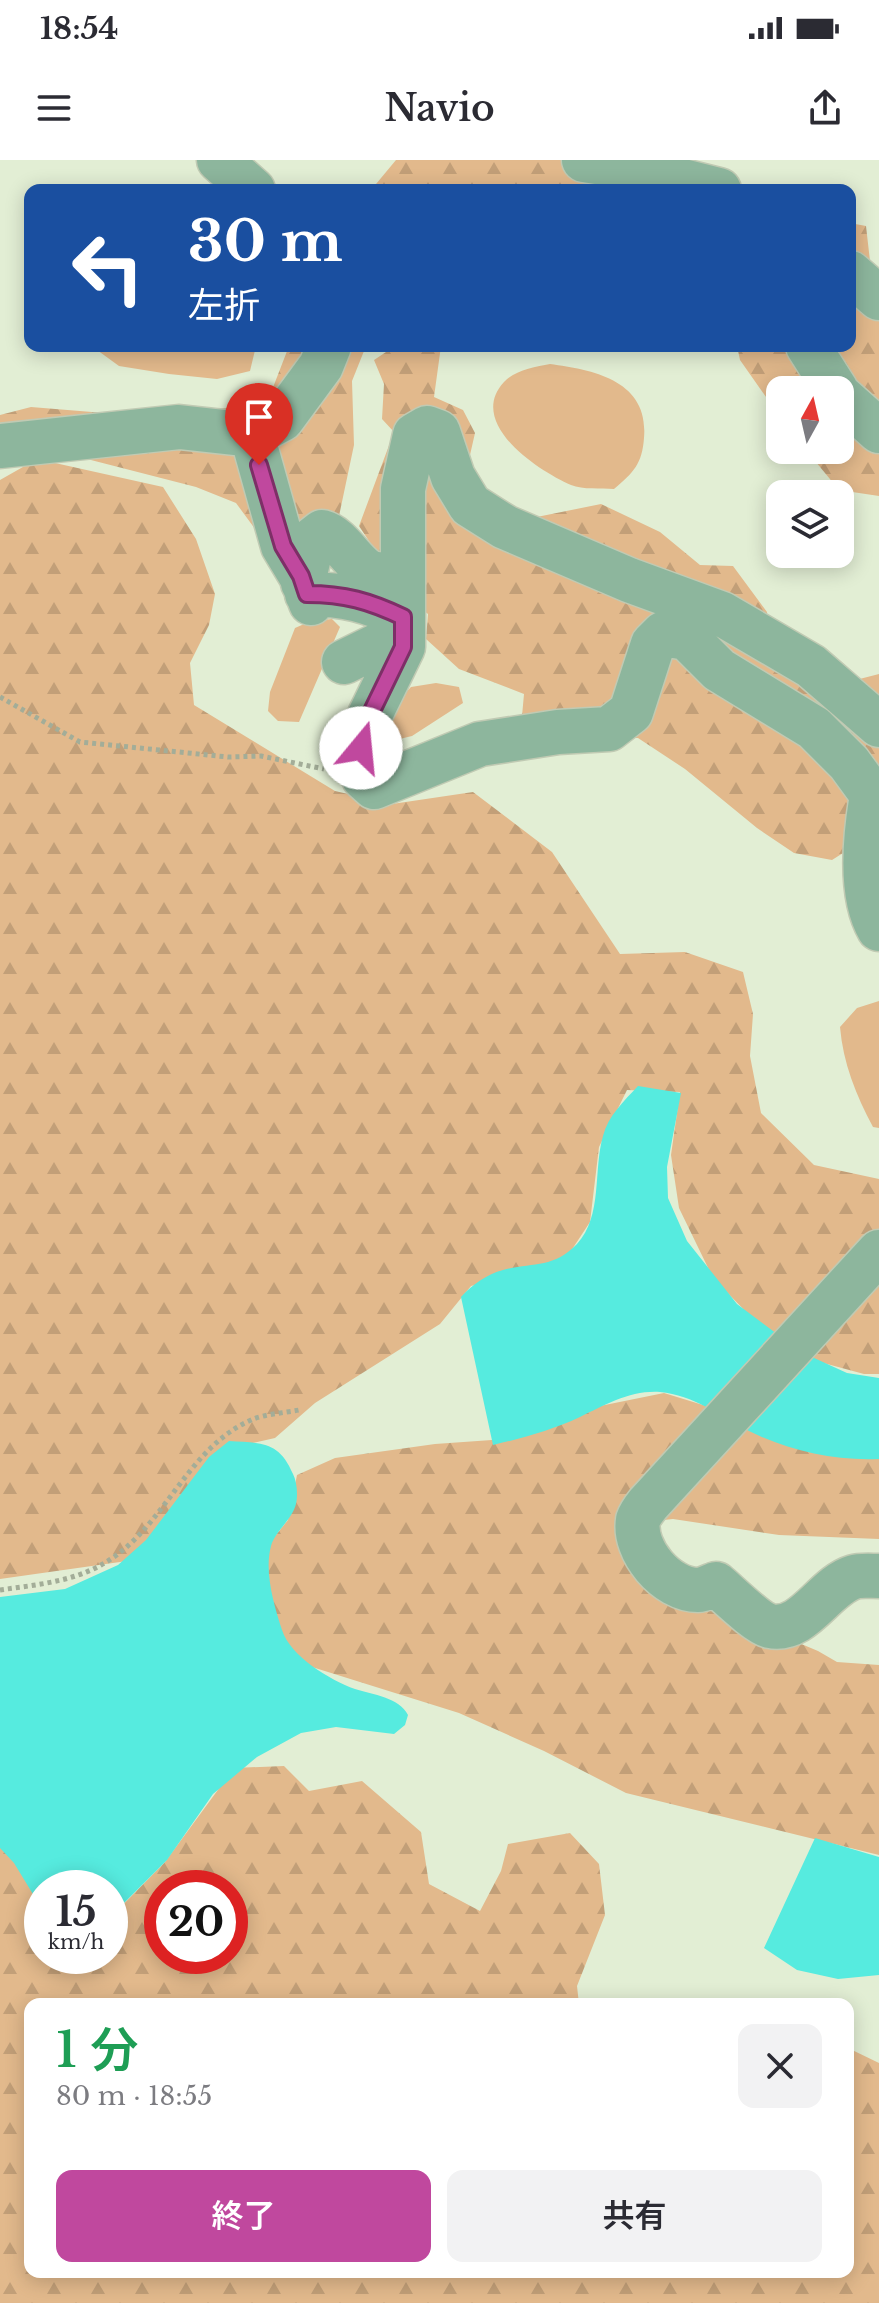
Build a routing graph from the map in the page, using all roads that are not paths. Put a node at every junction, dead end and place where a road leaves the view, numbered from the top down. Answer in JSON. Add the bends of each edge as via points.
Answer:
{"nodes":[{"id":1,"x":219,"y":160,"type":"edge"},
{"id":2,"x":584,"y":160,"type":"edge"},
{"id":3,"x":246,"y":184,"type":"edge"},
{"id":4,"x":695,"y":184,"type":"edge"},
{"id":5,"x":856,"y":278,"type":"edge"},
{"id":6,"x":879,"y":298,"type":"edge"},
{"id":7,"x":327,"y":352,"type":"edge"},
{"id":8,"x":812,"y":352,"type":"edge"},
{"id":9,"x":827,"y":376,"type":"edge"},
{"id":10,"x":854,"y":409,"type":"edge"},
{"id":11,"x":879,"y":431,"type":"edge"},
{"id":12,"x":252,"y":435,"type":"junction"},
{"id":13,"x":0,"y":446,"type":"edge"},
{"id":14,"x":402,"y":572,"type":"junction"},
{"id":15,"x":307,"y":593,"type":"junction"},
{"id":16,"x":403,"y":625,"type":"junction"},
{"id":17,"x":344,"y":662,"type":"dead end"},
{"id":18,"x":879,"y":725,"type":"edge"},
{"id":19,"x":876,"y":814,"type":"edge"},
{"id":20,"x":879,"y":929,"type":"edge"},
{"id":21,"x":879,"y":1252,"type":"edge"},
{"id":22,"x":879,"y":1576,"type":"edge"}],
"edges":[{"from":1,"to":3,"type":"lane"},
{"from":2,"to":4,"type":"lane"},
{"from":5,"to":6,"type":"lane"},
{"from":7,"to":12,"type":"lane","via":[[282,419]]},
{"from":8,"to":9,"type":"lane"},
{"from":10,"to":11,"type":"lane"},
{"from":12,"to":13,"type":"lane","via":[[179,427]]},
{"from":12,"to":15,"type":"lane","via":[[283,546]]},
{"from":14,"to":15,"type":"lane","via":[[368,571],[333,535],[322,532],[313,539]]},
{"from":14,"to":16,"type":"lane"},
{"from":14,"to":18,"type":"lane","via":[[403,489],[415,435],[427,428],[438,432],[453,477],[470,505],[505,527],[615,575],[722,614],[811,666]]},
{"from":15,"to":16,"type":"lane","via":[[373,603]]},
{"from":16,"to":17,"type":"lane"},
{"from":16,"to":19,"type":"lane","via":[[403,647],[370,715],[361,748],[364,778],[374,787],[480,744],[609,729],[631,712],[653,644],[663,634],[687,638],[719,670],[814,728],[849,763]]},
{"from":19,"to":20,"type":"lane","via":[[866,829],[865,870]]},
{"from":21,"to":22,"type":"lane","via":[[648,1504],[639,1517],[638,1534],[654,1569],[698,1590],[716,1584],[768,1626],[785,1626],[804,1616],[834,1588],[855,1577]]}]}
